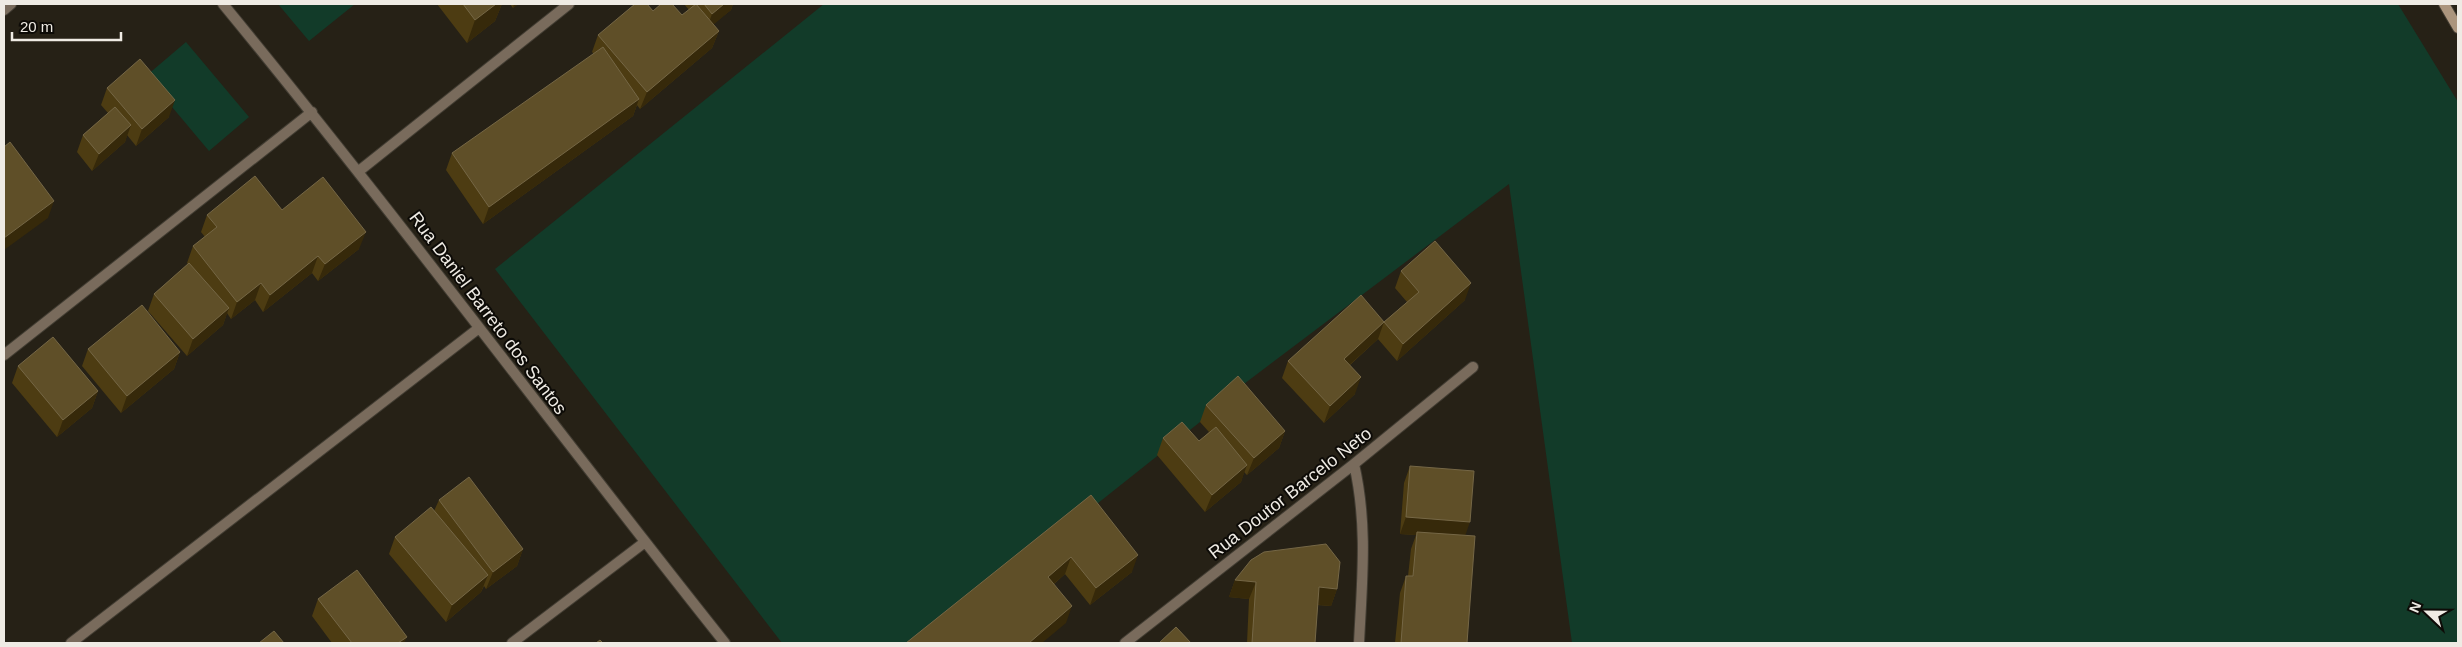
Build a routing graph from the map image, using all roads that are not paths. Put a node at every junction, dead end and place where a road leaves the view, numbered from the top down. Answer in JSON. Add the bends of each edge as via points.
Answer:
{"nodes":[{"id":1,"x":11,"y":4,"type":"edge"},
{"id":2,"x":223,"y":4,"type":"edge"},
{"id":3,"x":569,"y":4,"type":"edge"},
{"id":4,"x":2444,"y":4,"type":"edge"},
{"id":5,"x":4,"y":10,"type":"edge"},
{"id":6,"x":2458,"y":28,"type":"edge"},
{"id":7,"x":312,"y":112,"type":"junction"},
{"id":8,"x":359,"y":171,"type":"junction"},
{"id":9,"x":479,"y":328,"type":"junction"},
{"id":10,"x":4,"y":354,"type":"edge"},
{"id":11,"x":1473,"y":366,"type":"dead end"},
{"id":12,"x":1354,"y":464,"type":"junction"},
{"id":13,"x":645,"y":542,"type":"junction"},
{"id":14,"x":71,"y":643,"type":"edge"},
{"id":15,"x":512,"y":643,"type":"edge"},
{"id":16,"x":725,"y":643,"type":"edge"},
{"id":17,"x":1125,"y":643,"type":"edge"},
{"id":18,"x":1359,"y":643,"type":"edge"}],
"edges":[{"from":1,"to":5,"type":"street"},
{"from":2,"to":7,"type":"street","name":"Rua Daniel Barreto dos Santos"},
{"from":3,"to":8,"type":"street"},
{"from":4,"to":6,"type":"street"},
{"from":7,"to":8,"type":"street","name":"Rua Daniel Barreto dos Santos"},
{"from":7,"to":10,"type":"street"},
{"from":8,"to":9,"type":"street","name":"Rua Daniel Barreto dos Santos"},
{"from":9,"to":13,"type":"street","name":"Rua Daniel Barreto dos Santos"},
{"from":9,"to":14,"type":"street"},
{"from":11,"to":12,"type":"street","name":"Rua Doutor Barcelo Neto"},
{"from":12,"to":17,"type":"street","name":"Rua Doutor Barcelo Neto"},
{"from":12,"to":18,"type":"street","via":[[1362,499],[1364,550]]},
{"from":13,"to":15,"type":"street"},
{"from":13,"to":16,"type":"street","name":"Rua Daniel Barreto dos Santos"}]}
